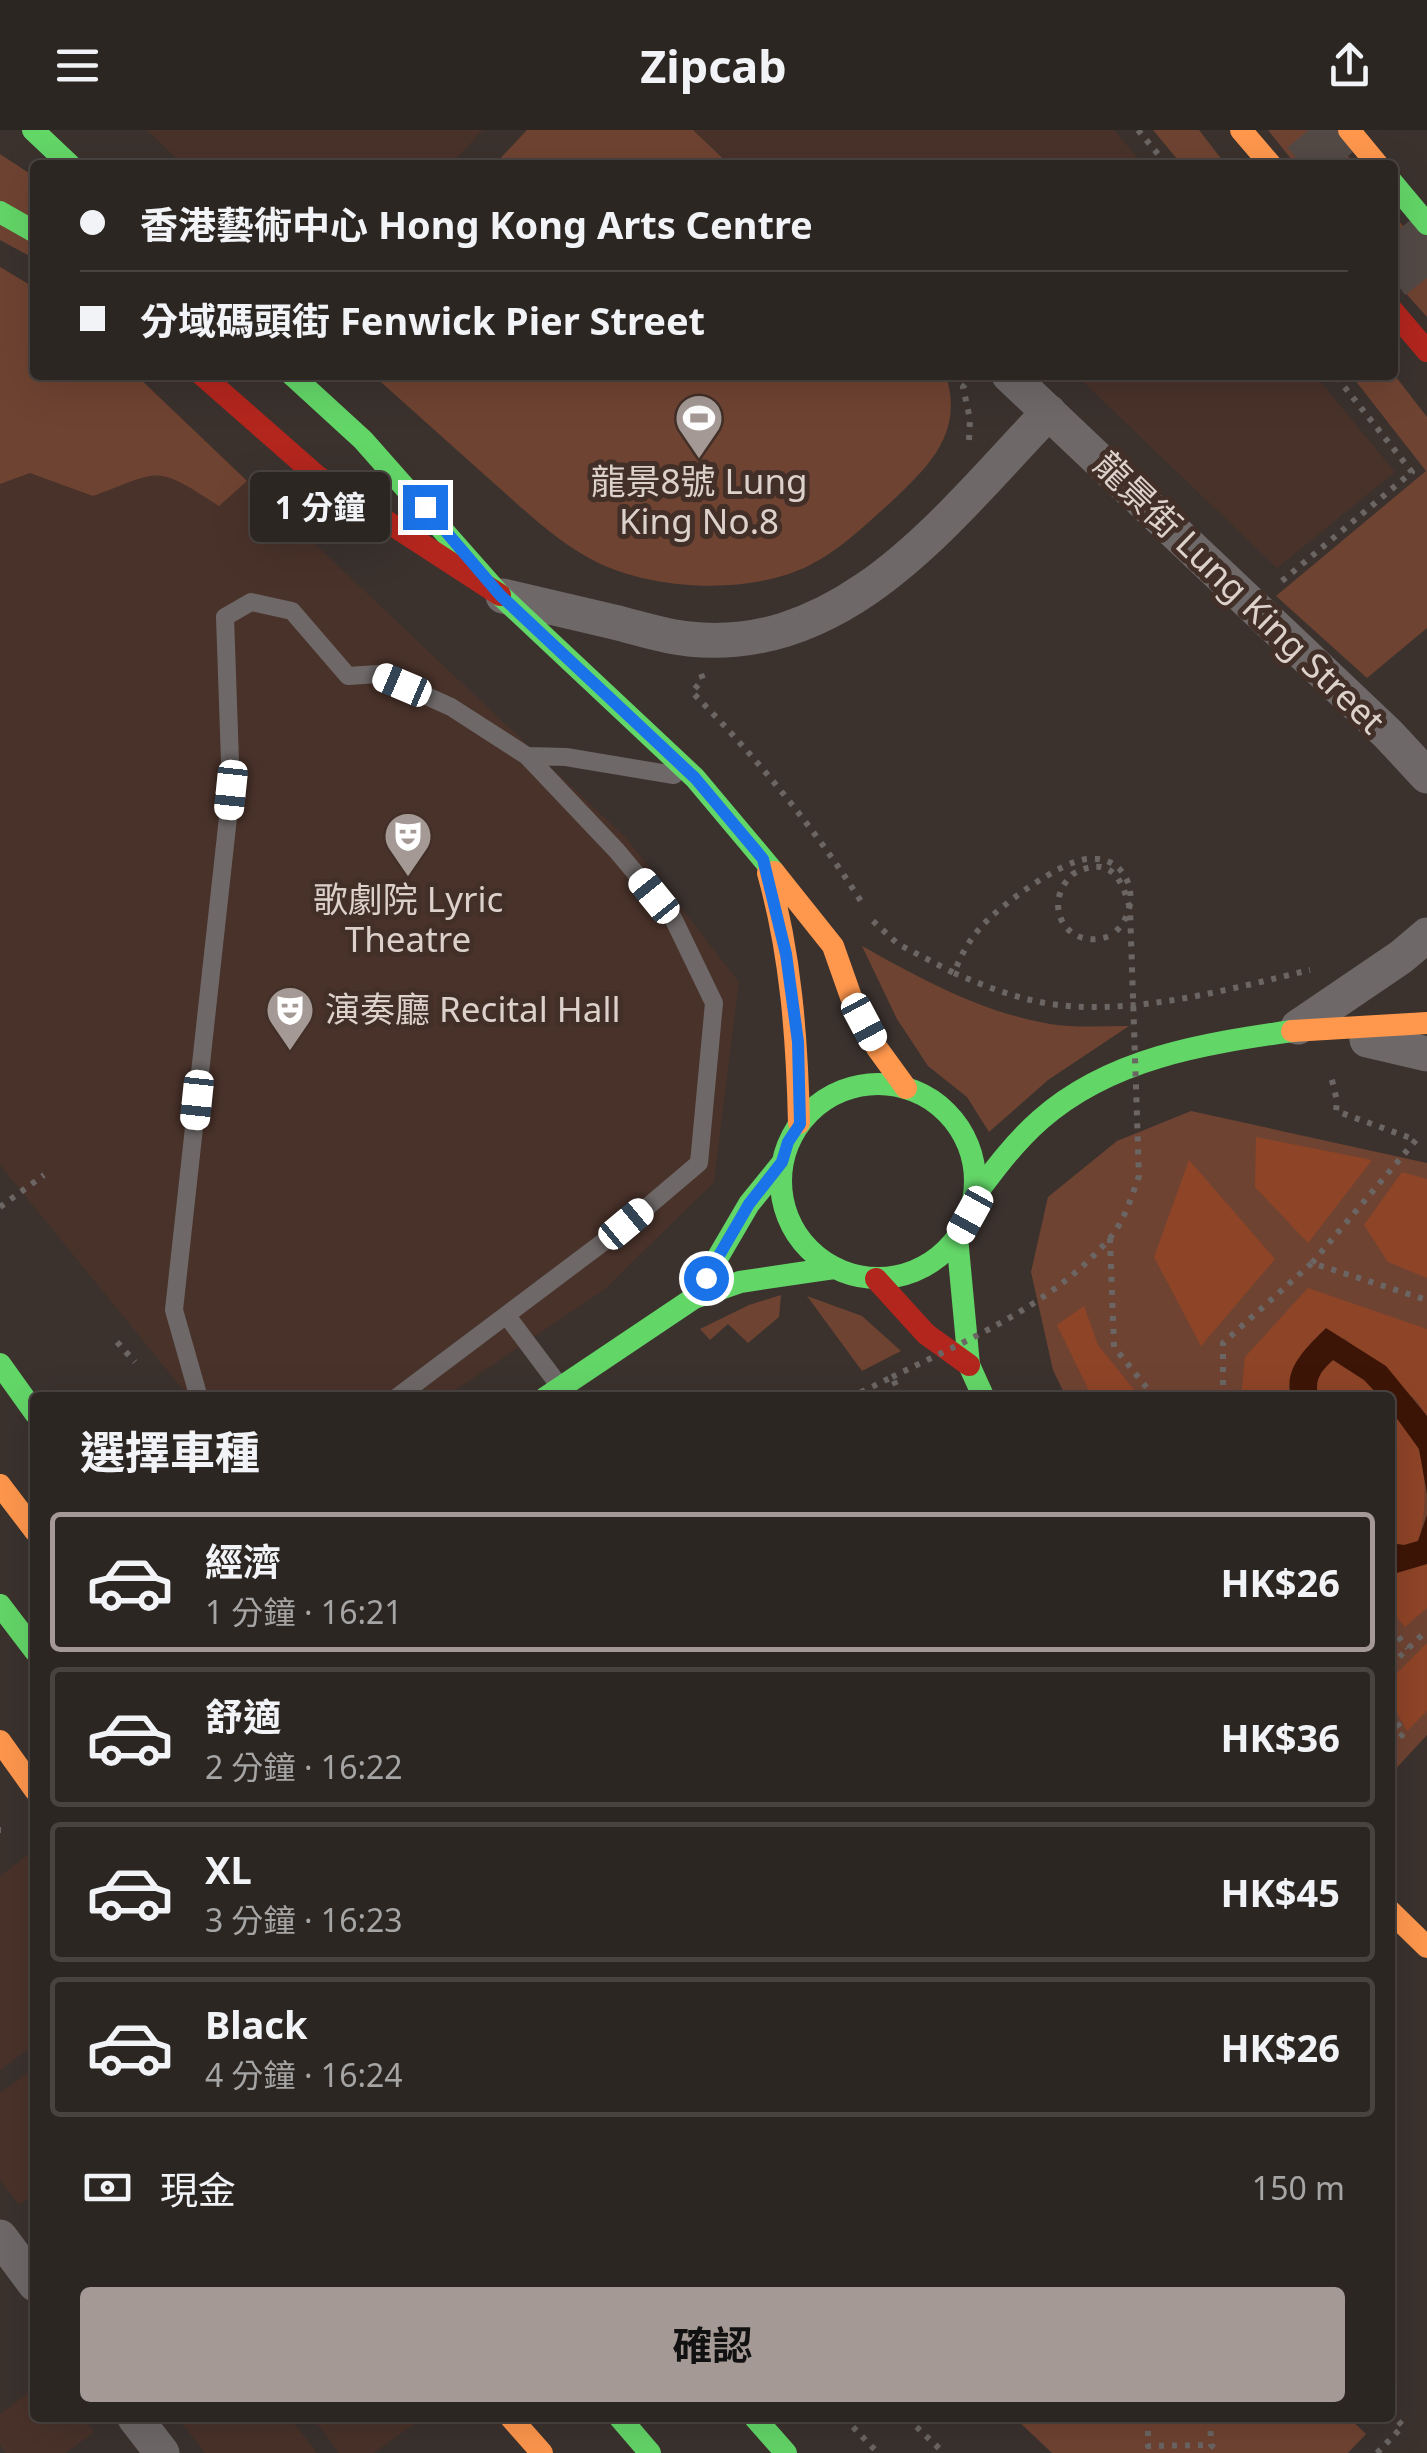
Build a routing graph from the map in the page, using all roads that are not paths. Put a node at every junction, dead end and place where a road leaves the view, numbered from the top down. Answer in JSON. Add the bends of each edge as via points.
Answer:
{"nodes":[{"id":1,"x":33,"y":130,"type":"edge"},
{"id":2,"x":1241,"y":130,"type":"edge"},
{"id":3,"x":1350,"y":130,"type":"edge"},
{"id":4,"x":65,"y":160,"type":"edge"},
{"id":5,"x":1267,"y":160,"type":"edge"},
{"id":6,"x":1374,"y":160,"type":"edge"},
{"id":7,"x":1398,"y":189,"type":"edge"},
{"id":8,"x":3,"y":214,"type":"edge"},
{"id":9,"x":1427,"y":224,"type":"edge"},
{"id":10,"x":30,"y":229,"type":"edge"},
{"id":11,"x":1398,"y":317,"type":"edge"},
{"id":12,"x":1427,"y":351,"type":"edge"},
{"id":13,"x":208,"y":380,"type":"edge"},
{"id":14,"x":297,"y":380,"type":"edge"},
{"id":15,"x":1014,"y":380,"type":"edge"},
{"id":16,"x":1049,"y":412,"type":"junction"},
{"id":17,"x":500,"y":595,"type":"junction"},
{"id":18,"x":527,"y":756,"type":"junction"},
{"id":19,"x":1427,"y":776,"type":"edge"},
{"id":20,"x":695,"y":778,"type":"junction"},
{"id":21,"x":763,"y":859,"type":"junction"},
{"id":22,"x":1427,"y":935,"type":"edge"},
{"id":23,"x":1427,"y":1023,"type":"edge"},
{"id":24,"x":1292,"y":1031,"type":"junction"},
{"id":25,"x":1427,"y":1054,"type":"edge"},
{"id":26,"x":906,"y":1088,"type":"junction"},
{"id":27,"x":800,"y":1124,"type":"junction"},
{"id":28,"x":782,"y":1162,"type":"junction"},
{"id":29,"x":974,"y":1198,"type":"junction"},
{"id":30,"x":957,"y":1237,"type":"junction"},
{"id":31,"x":834,"y":1268,"type":"junction"},
{"id":32,"x":876,"y":1278,"type":"junction"},
{"id":33,"x":694,"y":1298,"type":"junction"},
{"id":34,"x":507,"y":1316,"type":"junction"},
{"id":35,"x":0,"y":1364,"type":"edge"},
{"id":36,"x":969,"y":1365,"type":"junction"},
{"id":37,"x":198,"y":1392,"type":"edge"},
{"id":38,"x":404,"y":1392,"type":"edge"},
{"id":39,"x":553,"y":1392,"type":"edge"},
{"id":40,"x":981,"y":1392,"type":"edge"},
{"id":41,"x":30,"y":1403,"type":"edge"},
{"id":42,"x":0,"y":1485,"type":"edge"},
{"id":43,"x":30,"y":1525,"type":"edge"},
{"id":44,"x":0,"y":1605,"type":"edge"},
{"id":45,"x":30,"y":1644,"type":"edge"},
{"id":46,"x":0,"y":1742,"type":"edge"},
{"id":47,"x":8,"y":1769,"type":"edge"},
{"id":48,"x":30,"y":1786,"type":"edge"},
{"id":49,"x":1395,"y":1916,"type":"edge"},
{"id":50,"x":1427,"y":1947,"type":"edge"},
{"id":51,"x":0,"y":2238,"type":"edge"},
{"id":52,"x":30,"y":2277,"type":"edge"},
{"id":53,"x":138,"y":2422,"type":"edge"},
{"id":54,"x":623,"y":2422,"type":"edge"},
{"id":55,"x":759,"y":2422,"type":"edge"},
{"id":56,"x":514,"y":2430,"type":"edge"},
{"id":57,"x":162,"y":2453,"type":"edge"},
{"id":58,"x":542,"y":2453,"type":"edge"},
{"id":59,"x":650,"y":2453,"type":"edge"},
{"id":60,"x":786,"y":2453,"type":"edge"}],
"edges":[{"from":1,"to":4,"type":"main road"},
{"from":2,"to":5,"type":"main road"},
{"from":3,"to":6,"type":"main road"},
{"from":7,"to":9,"type":"main road"},
{"from":8,"to":10,"type":"main road"},
{"from":11,"to":12,"type":"main road"},
{"from":13,"to":17,"type":"main road","via":[[317,476]]},
{"from":14,"to":17,"type":"main road","via":[[363,440]]},
{"from":15,"to":16,"type":"street","name":"龍景街 Lung King Street"},
{"from":16,"to":17,"type":"street","via":[[888,575],[841,606],[788,628],[688,639]]},
{"from":16,"to":19,"type":"street","name":"龍景街 Lung King Street"},
{"from":17,"to":20,"type":"main road"},
{"from":18,"to":20,"type":"lane"},
{"from":18,"to":34,"type":"lane","via":[[672,918],[714,1003],[698,1164]]},
{"from":18,"to":37,"type":"lane","via":[[452,706],[378,674],[348,676],[292,611],[251,602],[225,618],[231,790],[174,1310]]},
{"from":20,"to":21,"type":"main road"},
{"from":21,"to":26,"type":"main road","via":[[833,946],[850,997]]},
{"from":21,"to":27,"type":"main road","via":[[789,972]]},
{"from":22,"to":24,"type":"street"},
{"from":23,"to":24,"type":"main road"},
{"from":24,"to":25,"type":"street"},
{"from":24,"to":29,"type":"main road","via":[[1199,1044],[1104,1075],[1025,1131]]},
{"from":26,"to":27,"type":"main road","via":[[845,1089],[812,1108]]},
{"from":26,"to":29,"type":"main road","via":[[938,1105],[964,1137],[976,1178]]},
{"from":27,"to":28,"type":"main road"},
{"from":28,"to":31,"type":"main road","via":[[792,1226]]},
{"from":28,"to":33,"type":"main road"},
{"from":29,"to":30,"type":"main road"},
{"from":30,"to":32,"type":"main road","via":[[920,1269]]},
{"from":30,"to":36,"type":"main road"},
{"from":31,"to":32,"type":"main road"},
{"from":31,"to":33,"type":"main road","via":[[740,1282]]},
{"from":32,"to":36,"type":"main road","via":[[926,1334]]},
{"from":33,"to":39,"type":"main road"},
{"from":34,"to":38,"type":"lane"},
{"from":34,"to":39,"type":"lane"},
{"from":35,"to":41,"type":"main road"},
{"from":36,"to":40,"type":"main road"},
{"from":42,"to":43,"type":"main road"},
{"from":44,"to":45,"type":"main road"},
{"from":46,"to":47,"type":"main road"},
{"from":47,"to":48,"type":"main road"},
{"from":49,"to":50,"type":"main road"},
{"from":51,"to":52,"type":"street"},
{"from":53,"to":57,"type":"street"},
{"from":54,"to":59,"type":"main road"},
{"from":55,"to":60,"type":"main road"},
{"from":56,"to":58,"type":"main road"}]}
